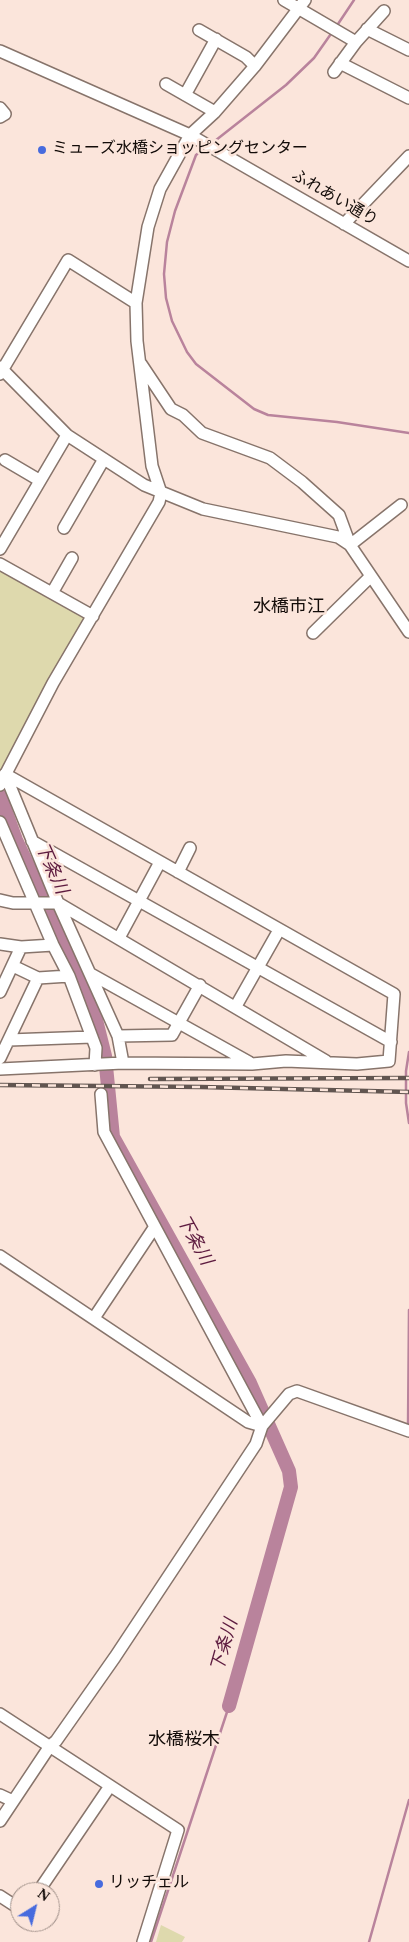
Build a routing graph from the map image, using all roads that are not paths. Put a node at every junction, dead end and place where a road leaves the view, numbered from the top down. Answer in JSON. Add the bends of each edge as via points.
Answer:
{"nodes":[{"id":1,"x":284,"y":0,"type":"edge"},
{"id":2,"x":302,"y":4,"type":"edge"},
{"id":3,"x":384,"y":11,"type":"dead end"},
{"id":4,"x":367,"y":29,"type":"junction"},
{"id":5,"x":199,"y":30,"type":"dead end"},
{"id":6,"x":216,"y":40,"type":"junction"},
{"id":7,"x":356,"y":42,"type":"junction"},
{"id":8,"x":0,"y":50,"type":"edge"},
{"id":9,"x":409,"y":50,"type":"edge"},
{"id":10,"x":255,"y":66,"type":"junction"},
{"id":11,"x":166,"y":84,"type":"dead end"},
{"id":12,"x":185,"y":95,"type":"junction"},
{"id":13,"x":409,"y":98,"type":"edge"},
{"id":14,"x":0,"y":108,"type":"edge"},
{"id":15,"x":215,"y":112,"type":"junction"},
{"id":16,"x":0,"y":117,"type":"edge"},
{"id":17,"x":190,"y":135,"type":"junction"},
{"id":18,"x":409,"y":156,"type":"edge"},
{"id":19,"x":344,"y":224,"type":"junction"},
{"id":20,"x":409,"y":261,"type":"edge"},
{"id":21,"x":136,"y":303,"type":"junction"},
{"id":22,"x":139,"y":360,"type":"junction"},
{"id":23,"x":1,"y":370,"type":"edge"},
{"id":24,"x":67,"y":435,"type":"junction"},
{"id":25,"x":104,"y":459,"type":"junction"},
{"id":26,"x":5,"y":460,"type":"dead end"},
{"id":27,"x":39,"y":480,"type":"junction"},
{"id":28,"x":161,"y":493,"type":"junction"},
{"id":29,"x":401,"y":505,"type":"dead end"},
{"id":30,"x":64,"y":528,"type":"dead end"},
{"id":31,"x":350,"y":545,"type":"junction"},
{"id":32,"x":0,"y":549,"type":"edge"},
{"id":33,"x":72,"y":558,"type":"dead end"},
{"id":34,"x":0,"y":564,"type":"edge"},
{"id":35,"x":370,"y":577,"type":"junction"},
{"id":36,"x":52,"y":593,"type":"junction"},
{"id":37,"x":93,"y":616,"type":"junction"},
{"id":38,"x":409,"y":632,"type":"edge"},
{"id":39,"x":313,"y":633,"type":"dead end"},
{"id":40,"x":2,"y":780,"type":"edge"},
{"id":41,"x":0,"y":822,"type":"edge"},
{"id":42,"x":32,"y":841,"type":"junction"},
{"id":43,"x":190,"y":848,"type":"dead end"},
{"id":44,"x":160,"y":862,"type":"junction"},
{"id":45,"x":178,"y":872,"type":"junction"},
{"id":46,"x":0,"y":900,"type":"edge"},
{"id":47,"x":139,"y":901,"type":"junction"},
{"id":48,"x":37,"y":902,"type":"junction"},
{"id":49,"x":56,"y":903,"type":"junction"},
{"id":50,"x":279,"y":930,"type":"junction"},
{"id":51,"x":119,"y":938,"type":"junction"},
{"id":52,"x":0,"y":944,"type":"edge"},
{"id":53,"x":53,"y":945,"type":"junction"},
{"id":54,"x":21,"y":947,"type":"junction"},
{"id":55,"x":13,"y":966,"type":"junction"},
{"id":56,"x":258,"y":966,"type":"junction"},
{"id":57,"x":91,"y":974,"type":"junction"},
{"id":58,"x":69,"y":976,"type":"junction"},
{"id":59,"x":38,"y":978,"type":"junction"},
{"id":60,"x":200,"y":985,"type":"junction"},
{"id":61,"x":0,"y":992,"type":"edge"},
{"id":62,"x":236,"y":1006,"type":"junction"},
{"id":63,"x":179,"y":1023,"type":"junction"},
{"id":64,"x":118,"y":1036,"type":"junction"},
{"id":65,"x":92,"y":1037,"type":"junction"},
{"id":66,"x":9,"y":1040,"type":"junction"},
{"id":67,"x":392,"y":1042,"type":"junction"},
{"id":68,"x":0,"y":1058,"type":"edge"},
{"id":69,"x":328,"y":1062,"type":"junction"},
{"id":70,"x":120,"y":1063,"type":"junction"},
{"id":71,"x":252,"y":1064,"type":"junction"},
{"id":72,"x":98,"y":1065,"type":"junction"},
{"id":73,"x":0,"y":1069,"type":"edge"},
{"id":74,"x":101,"y":1094,"type":"dead end"},
{"id":75,"x":154,"y":1228,"type":"junction"},
{"id":76,"x":0,"y":1256,"type":"edge"},
{"id":77,"x":94,"y":1318,"type":"junction"},
{"id":78,"x":262,"y":1426,"type":"junction"},
{"id":79,"x":409,"y":1431,"type":"edge"},
{"id":80,"x":0,"y":1714,"type":"edge"},
{"id":81,"x":50,"y":1746,"type":"junction"},
{"id":82,"x":110,"y":1786,"type":"junction"},
{"id":83,"x":0,"y":1795,"type":"edge"},
{"id":84,"x":13,"y":1802,"type":"junction"},
{"id":85,"x":0,"y":1821,"type":"edge"},
{"id":86,"x":45,"y":1882,"type":"edge"},
{"id":87,"x":149,"y":1936,"type":"edge"}],
"edges":[{"from":1,"to":2,"type":"street"},
{"from":2,"to":7,"type":"street"},
{"from":2,"to":10,"type":"street"},
{"from":3,"to":4,"type":"street"},
{"from":4,"to":7,"type":"street"},
{"from":4,"to":9,"type":"street"},
{"from":5,"to":6,"type":"street"},
{"from":6,"to":10,"type":"street"},
{"from":6,"to":12,"type":"street"},
{"from":7,"to":13,"type":"street","via":[[337,67]]},
{"from":8,"to":17,"type":"street","name":"ふれあい通り"},
{"from":10,"to":15,"type":"street"},
{"from":11,"to":12,"type":"street"},
{"from":12,"to":15,"type":"street"},
{"from":14,"to":16,"type":"street","via":[[4,114]]},
{"from":15,"to":17,"type":"street"},
{"from":17,"to":19,"type":"street","name":"ふれあい通り"},
{"from":17,"to":21,"type":"street","via":[[160,189],[148,227]]},
{"from":18,"to":19,"type":"street"},
{"from":19,"to":20,"type":"street","name":"ふれあい通り"},
{"from":21,"to":22,"type":"street"},
{"from":21,"to":23,"type":"street","via":[[68,260]]},
{"from":22,"to":28,"type":"street","via":[[152,466]]},
{"from":22,"to":31,"type":"street","via":[[171,409],[202,433],[270,458],[302,482],[339,515]]},
{"from":23,"to":24,"type":"street"},
{"from":24,"to":25,"type":"street"},
{"from":24,"to":27,"type":"street"},
{"from":25,"to":28,"type":"street"},
{"from":25,"to":30,"type":"street"},
{"from":26,"to":27,"type":"street"},
{"from":27,"to":32,"type":"street"},
{"from":28,"to":31,"type":"street","via":[[203,509],[328,534]]},
{"from":28,"to":37,"type":"street","via":[[159,502]]},
{"from":29,"to":31,"type":"street"},
{"from":31,"to":35,"type":"street"},
{"from":33,"to":36,"type":"street"},
{"from":34,"to":36,"type":"street"},
{"from":35,"to":38,"type":"street"},
{"from":35,"to":39,"type":"street"},
{"from":36,"to":37,"type":"street"},
{"from":37,"to":40,"type":"street"},
{"from":40,"to":42,"type":"street"},
{"from":40,"to":44,"type":"street"},
{"from":41,"to":48,"type":"street"},
{"from":42,"to":47,"type":"street"},
{"from":42,"to":49,"type":"street"},
{"from":43,"to":45,"type":"street"},
{"from":44,"to":45,"type":"street"},
{"from":44,"to":47,"type":"street"},
{"from":45,"to":50,"type":"street"},
{"from":46,"to":48,"type":"street"},
{"from":47,"to":51,"type":"street"},
{"from":47,"to":56,"type":"street"},
{"from":48,"to":49,"type":"street"},
{"from":48,"to":53,"type":"street"},
{"from":49,"to":51,"type":"street"},
{"from":49,"to":57,"type":"street"},
{"from":50,"to":56,"type":"street"},
{"from":50,"to":67,"type":"street","via":[[394,994]]},
{"from":51,"to":60,"type":"street"},
{"from":52,"to":54,"type":"street"},
{"from":53,"to":54,"type":"street"},
{"from":53,"to":58,"type":"street"},
{"from":54,"to":55,"type":"street"},
{"from":55,"to":59,"type":"street"},
{"from":55,"to":61,"type":"street"},
{"from":56,"to":62,"type":"street"},
{"from":56,"to":67,"type":"street"},
{"from":57,"to":63,"type":"street"},
{"from":57,"to":64,"type":"street"},
{"from":58,"to":59,"type":"street"},
{"from":58,"to":65,"type":"street"},
{"from":59,"to":66,"type":"street"},
{"from":60,"to":62,"type":"street"},
{"from":60,"to":63,"type":"street"},
{"from":62,"to":69,"type":"street"},
{"from":63,"to":64,"type":"street","via":[[172,1035]]},
{"from":63,"to":71,"type":"street"},
{"from":64,"to":70,"type":"street"},
{"from":65,"to":66,"type":"street"},
{"from":65,"to":72,"type":"street"},
{"from":66,"to":68,"type":"street"},
{"from":67,"to":69,"type":"street","via":[[389,1061]]},
{"from":69,"to":71,"type":"street"},
{"from":70,"to":71,"type":"street"},
{"from":70,"to":72,"type":"street"},
{"from":72,"to":73,"type":"street"},
{"from":74,"to":75,"type":"street","via":[[104,1132]]},
{"from":75,"to":77,"type":"street"},
{"from":75,"to":78,"type":"street"},
{"from":76,"to":77,"type":"street"},
{"from":77,"to":78,"type":"street","via":[[248,1422]]},
{"from":78,"to":79,"type":"street","via":[[289,1394],[297,1391]]},
{"from":78,"to":81,"type":"street","via":[[256,1444],[115,1657]]},
{"from":80,"to":81,"type":"street"},
{"from":81,"to":82,"type":"street"},
{"from":81,"to":84,"type":"street"},
{"from":82,"to":86,"type":"street"},
{"from":82,"to":87,"type":"street","via":[[178,1830]]},
{"from":83,"to":84,"type":"street"},
{"from":84,"to":85,"type":"street"}]}
